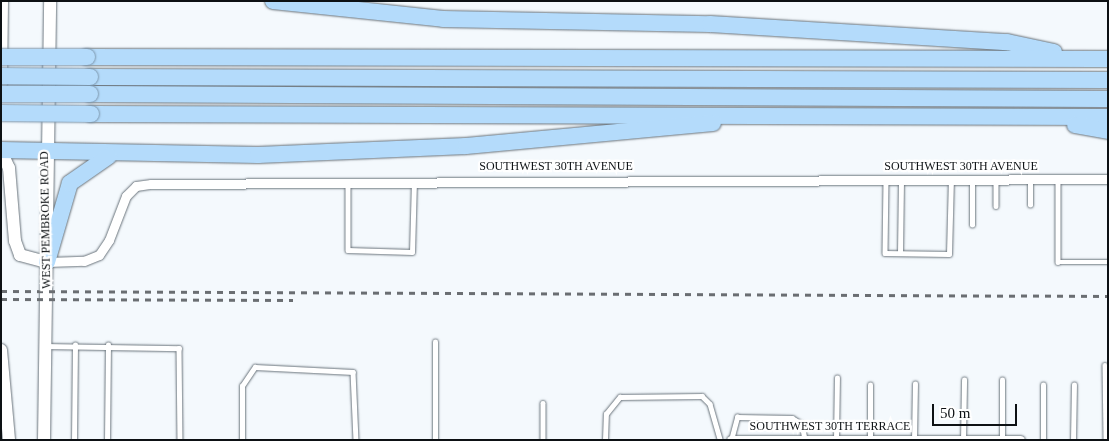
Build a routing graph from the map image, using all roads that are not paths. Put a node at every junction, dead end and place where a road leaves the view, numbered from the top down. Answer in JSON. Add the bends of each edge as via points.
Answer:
{"nodes":[{"id":1,"x":2,"y":1,"type":"edge"},
{"id":2,"x":50,"y":1,"type":"edge"},
{"id":3,"x":273,"y":1,"type":"edge"},
{"id":4,"x":1,"y":57,"type":"edge"},
{"id":5,"x":1083,"y":59,"type":"junction"},
{"id":6,"x":1108,"y":59,"type":"edge"},
{"id":7,"x":1,"y":76,"type":"edge"},
{"id":8,"x":1108,"y":80,"type":"edge"},
{"id":9,"x":1,"y":94,"type":"edge"},
{"id":10,"x":1108,"y":99,"type":"edge"},
{"id":11,"x":1,"y":100,"type":"edge"},
{"id":12,"x":1,"y":113,"type":"edge"},
{"id":13,"x":767,"y":116,"type":"junction"},
{"id":14,"x":1108,"y":117,"type":"edge"},
{"id":15,"x":1036,"y":119,"type":"junction"},
{"id":16,"x":1108,"y":131,"type":"edge"},
{"id":17,"x":1,"y":151,"type":"edge"},
{"id":18,"x":45,"y":154,"type":"junction"},
{"id":19,"x":109,"y":155,"type":"junction"},
{"id":20,"x":886,"y":179,"type":"junction"},
{"id":21,"x":901,"y":179,"type":"junction"},
{"id":22,"x":951,"y":179,"type":"junction"},
{"id":23,"x":972,"y":179,"type":"junction"},
{"id":24,"x":996,"y":179,"type":"junction"},
{"id":25,"x":1030,"y":179,"type":"junction"},
{"id":26,"x":1058,"y":179,"type":"junction"},
{"id":27,"x":1108,"y":179,"type":"edge"},
{"id":28,"x":348,"y":180,"type":"junction"},
{"id":29,"x":414,"y":180,"type":"junction"},
{"id":30,"x":1030,"y":205,"type":"dead end"},
{"id":31,"x":996,"y":206,"type":"dead end"},
{"id":32,"x":972,"y":224,"type":"dead end"},
{"id":33,"x":900,"y":253,"type":"junction"},
{"id":34,"x":47,"y":262,"type":"junction"},
{"id":35,"x":1108,"y":262,"type":"edge"},
{"id":36,"x":435,"y":342,"type":"dead end"},
{"id":37,"x":108,"y":345,"type":"junction"},
{"id":38,"x":46,"y":346,"type":"junction"},
{"id":39,"x":75,"y":346,"type":"junction"},
{"id":40,"x":1,"y":350,"type":"edge"},
{"id":41,"x":1105,"y":365,"type":"dead end"},
{"id":42,"x":837,"y":378,"type":"dead end"},
{"id":43,"x":964,"y":380,"type":"dead end"},
{"id":44,"x":1002,"y":380,"type":"dead end"},
{"id":45,"x":915,"y":384,"type":"dead end"},
{"id":46,"x":870,"y":385,"type":"dead end"},
{"id":47,"x":1043,"y":385,"type":"dead end"},
{"id":48,"x":1074,"y":385,"type":"dead end"},
{"id":49,"x":542,"y":402,"type":"dead end"},
{"id":50,"x":804,"y":439,"type":"edge"},
{"id":51,"x":870,"y":439,"type":"edge"},
{"id":52,"x":9,"y":440,"type":"edge"},
{"id":53,"x":44,"y":440,"type":"edge"},
{"id":54,"x":74,"y":440,"type":"edge"},
{"id":55,"x":107,"y":440,"type":"edge"},
{"id":56,"x":180,"y":440,"type":"edge"},
{"id":57,"x":242,"y":440,"type":"edge"},
{"id":58,"x":356,"y":440,"type":"edge"},
{"id":59,"x":435,"y":440,"type":"edge"},
{"id":60,"x":543,"y":440,"type":"edge"},
{"id":61,"x":606,"y":440,"type":"edge"},
{"id":62,"x":720,"y":440,"type":"edge"},
{"id":63,"x":731,"y":440,"type":"edge"},
{"id":64,"x":836,"y":440,"type":"edge"},
{"id":65,"x":914,"y":440,"type":"edge"},
{"id":66,"x":963,"y":440,"type":"edge"},
{"id":67,"x":1002,"y":440,"type":"edge"},
{"id":68,"x":1020,"y":440,"type":"edge"},
{"id":69,"x":1043,"y":440,"type":"edge"},
{"id":70,"x":1073,"y":440,"type":"edge"},
{"id":71,"x":1106,"y":440,"type":"edge"}],
"edges":[{"from":1,"to":11,"type":"main road"},
{"from":2,"to":18,"type":"main road","name":"WEST PEMBROKE ROAD"},
{"from":3,"to":5,"type":"highway","via":[[443,19],[710,24],[1007,42]]},
{"from":4,"to":5,"type":"highway","bridge":true},
{"from":5,"to":6,"type":"highway"},
{"from":7,"to":8,"type":"highway","bridge":true},
{"from":9,"to":10,"type":"highway","bridge":true},
{"from":12,"to":13,"type":"highway","bridge":true},
{"from":13,"to":15,"type":"highway"},
{"from":13,"to":19,"type":"highway","via":[[668,130],[466,146]]},
{"from":14,"to":15,"type":"highway"},
{"from":15,"to":16,"type":"highway"},
{"from":17,"to":18,"type":"highway"},
{"from":17,"to":34,"type":"main road","via":[[9,168],[20,255]]},
{"from":18,"to":19,"type":"highway"},
{"from":18,"to":34,"type":"main road","name":"WEST PEMBROKE ROAD"},
{"from":19,"to":34,"type":"highway","via":[[70,183]]},
{"from":20,"to":21,"type":"street","name":"SOUTHWEST 30TH AVENUE"},
{"from":20,"to":29,"type":"street","name":"SOUTHWEST 30TH AVENUE"},
{"from":20,"to":33,"type":"lane","via":[[885,253]]},
{"from":21,"to":22,"type":"street","name":"SOUTHWEST 30TH AVENUE"},
{"from":21,"to":33,"type":"lane"},
{"from":22,"to":23,"type":"street","name":"SOUTHWEST 30TH AVENUE"},
{"from":22,"to":33,"type":"lane","via":[[949,254]]},
{"from":23,"to":24,"type":"street","name":"SOUTHWEST 30TH AVENUE"},
{"from":23,"to":32,"type":"lane"},
{"from":24,"to":25,"type":"street","name":"SOUTHWEST 30TH AVENUE"},
{"from":24,"to":31,"type":"lane"},
{"from":25,"to":26,"type":"street","name":"SOUTHWEST 30TH AVENUE"},
{"from":25,"to":30,"type":"lane"},
{"from":26,"to":27,"type":"street","name":"SOUTHWEST 30TH AVENUE"},
{"from":26,"to":35,"type":"lane","via":[[1058,262]]},
{"from":28,"to":29,"type":"street","name":"SOUTHWEST 30TH AVENUE"},
{"from":28,"to":29,"type":"lane","via":[[348,250],[412,252]]},
{"from":28,"to":34,"type":"street","name":"SOUTHWEST 30TH AVENUE","via":[[136,186],[126,196],[110,240],[99,255],[84,261]]},
{"from":34,"to":38,"type":"main road","name":"WEST PEMBROKE ROAD"},
{"from":36,"to":59,"type":"lane"},
{"from":37,"to":39,"type":"lane"},
{"from":37,"to":55,"type":"lane"},
{"from":37,"to":56,"type":"lane","via":[[179,348]]},
{"from":38,"to":39,"type":"lane"},
{"from":38,"to":53,"type":"main road","name":"WEST PEMBROKE ROAD"},
{"from":39,"to":54,"type":"lane"},
{"from":40,"to":52,"type":"main road"},
{"from":41,"to":71,"type":"lane"},
{"from":42,"to":64,"type":"lane"},
{"from":43,"to":66,"type":"lane"},
{"from":44,"to":67,"type":"lane"},
{"from":45,"to":65,"type":"lane"},
{"from":46,"to":51,"type":"lane"},
{"from":47,"to":69,"type":"lane"},
{"from":48,"to":70,"type":"lane"},
{"from":49,"to":60,"type":"lane"},
{"from":50,"to":63,"type":"street","name":"SOUTHWEST 30TH TERRACE"},
{"from":50,"to":63,"type":"lane","via":[[802,424],[792,418],[737,417]]},
{"from":50,"to":64,"type":"street","name":"SOUTHWEST 30TH TERRACE"},
{"from":51,"to":64,"type":"street","name":"SOUTHWEST 30TH TERRACE"},
{"from":51,"to":65,"type":"street","name":"SOUTHWEST 30TH TERRACE"},
{"from":57,"to":58,"type":"lane","via":[[242,386],[255,367],[353,372]]},
{"from":61,"to":62,"type":"lane","via":[[606,414],[613,400],[674,396],[706,399]]},
{"from":65,"to":66,"type":"street","name":"SOUTHWEST 30TH TERRACE"},
{"from":66,"to":67,"type":"street","name":"SOUTHWEST 30TH TERRACE"},
{"from":67,"to":68,"type":"street","name":"SOUTHWEST 30TH TERRACE"}]}
